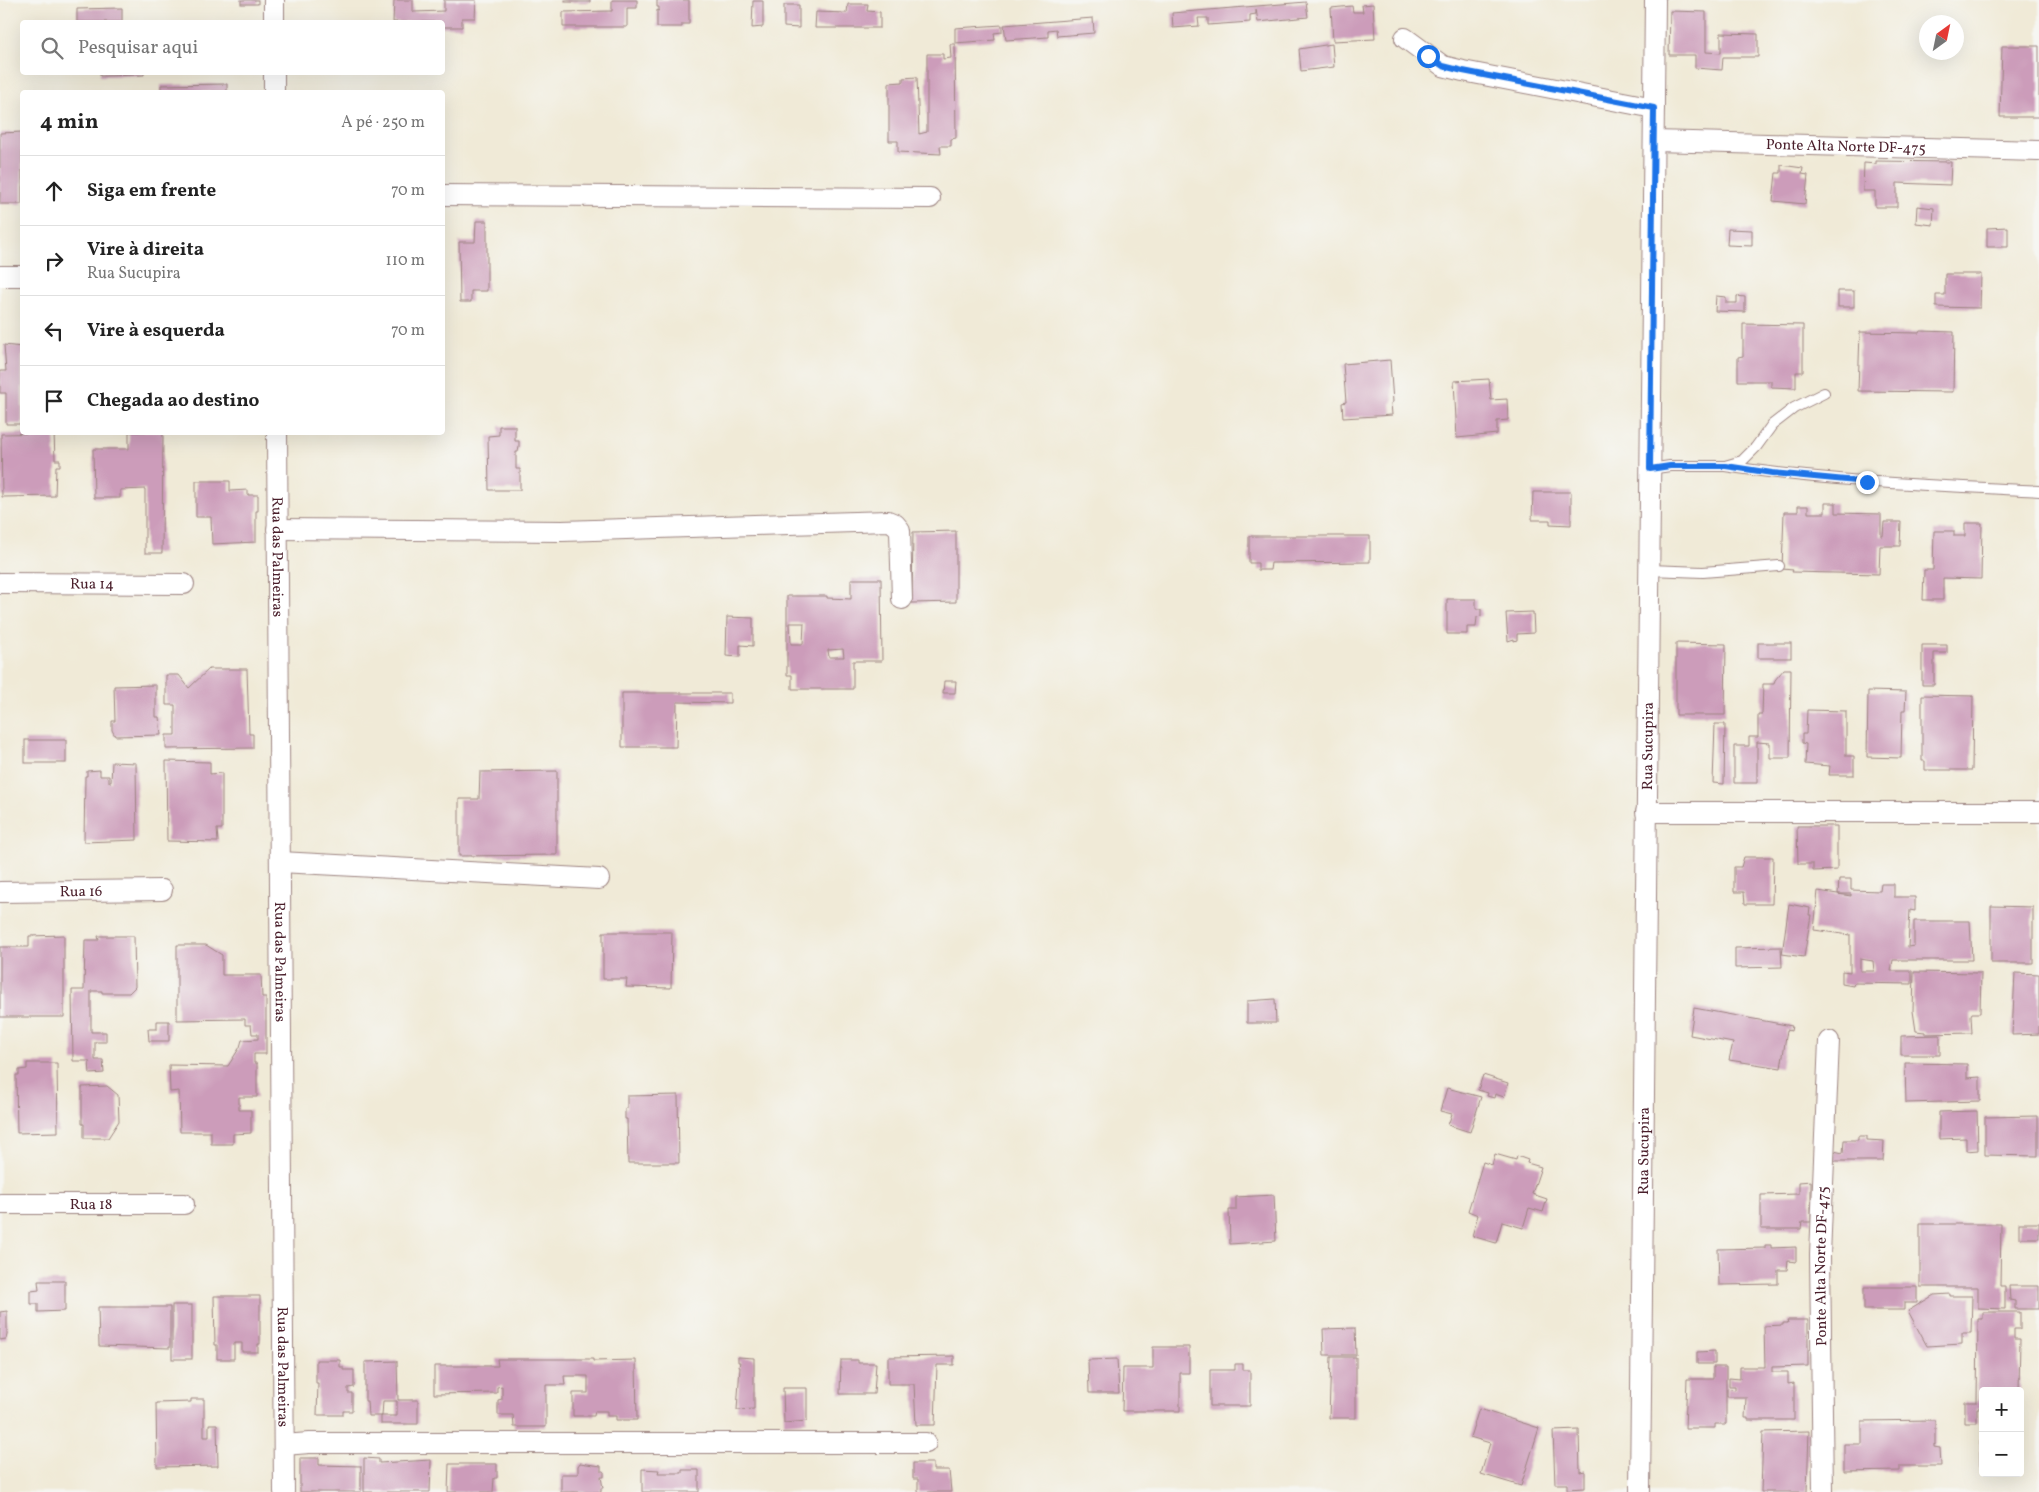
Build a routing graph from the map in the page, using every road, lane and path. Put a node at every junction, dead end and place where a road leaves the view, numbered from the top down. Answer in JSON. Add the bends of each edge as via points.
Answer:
{"nodes":[{"id":1,"x":274,"y":0,"type":"edge"},
{"id":2,"x":1655,"y":0,"type":"edge"},
{"id":3,"x":274,"y":20,"type":"edge"},
{"id":4,"x":1405,"y":38,"type":"dead end"},
{"id":5,"x":274,"y":75,"type":"edge"},
{"id":6,"x":274,"y":90,"type":"edge"},
{"id":7,"x":1654,"y":108,"type":"junction"},
{"id":8,"x":1654,"y":141,"type":"junction"},
{"id":9,"x":2039,"y":151,"type":"edge"},
{"id":10,"x":445,"y":195,"type":"edge"},
{"id":11,"x":930,"y":198,"type":"dead end"},
{"id":12,"x":0,"y":276,"type":"edge"},
{"id":13,"x":20,"y":276,"type":"edge"},
{"id":14,"x":1824,"y":393,"type":"dead end"},
{"id":15,"x":277,"y":435,"type":"edge"},
{"id":16,"x":1726,"y":466,"type":"junction"},
{"id":17,"x":1650,"y":469,"type":"junction"},
{"id":18,"x":2039,"y":491,"type":"edge"},
{"id":19,"x":278,"y":530,"type":"junction"},
{"id":20,"x":1779,"y":566,"type":"dead end"},
{"id":21,"x":1649,"y":570,"type":"junction"},
{"id":22,"x":0,"y":583,"type":"edge"},
{"id":23,"x":184,"y":584,"type":"dead end"},
{"id":24,"x":902,"y":599,"type":"dead end"},
{"id":25,"x":1646,"y":812,"type":"junction"},
{"id":26,"x":2039,"y":812,"type":"edge"},
{"id":27,"x":280,"y":862,"type":"junction"},
{"id":28,"x":599,"y":879,"type":"dead end"},
{"id":29,"x":162,"y":890,"type":"dead end"},
{"id":30,"x":0,"y":892,"type":"edge"},
{"id":31,"x":1828,"y":1041,"type":"dead end"},
{"id":32,"x":0,"y":1204,"type":"edge"},
{"id":33,"x":184,"y":1204,"type":"dead end"},
{"id":34,"x":926,"y":1443,"type":"dead end"},
{"id":35,"x":284,"y":1445,"type":"junction"},
{"id":36,"x":284,"y":1492,"type":"edge"},
{"id":37,"x":1640,"y":1492,"type":"edge"},
{"id":38,"x":1823,"y":1492,"type":"edge"}],
"edges":[{"from":1,"to":3,"type":"street"},
{"from":2,"to":7,"type":"street","name":"Rua Sucupira"},
{"from":4,"to":7,"type":"street","via":[[1443,66]]},
{"from":5,"to":6,"type":"street"},
{"from":7,"to":8,"type":"street","name":"Rua Sucupira"},
{"from":8,"to":9,"type":"street","name":"Ponte Alta Norte DF-475"},
{"from":8,"to":17,"type":"street","name":"Rua Sucupira"},
{"from":10,"to":11,"type":"street"},
{"from":12,"to":13,"type":"street"},
{"from":14,"to":16,"type":"lane","via":[[1794,408],[1772,425],[1742,461]]},
{"from":15,"to":19,"type":"street","name":"Rua das Palmeiras"},
{"from":16,"to":17,"type":"lane"},
{"from":16,"to":18,"type":"lane","via":[[1867,482]]},
{"from":17,"to":21,"type":"street","name":"Rua Sucupira"},
{"from":19,"to":24,"type":"street","via":[[562,531],[888,521],[900,530]]},
{"from":19,"to":27,"type":"street","name":"Rua das Palmeiras"},
{"from":20,"to":21,"type":"lane","via":[[1703,572]]},
{"from":21,"to":25,"type":"street","name":"Rua Sucupira"},
{"from":22,"to":23,"type":"street","name":"Rua 14"},
{"from":25,"to":26,"type":"street"},
{"from":25,"to":37,"type":"street","name":"Rua Sucupira"},
{"from":27,"to":28,"type":"street"},
{"from":27,"to":35,"type":"street","name":"Rua das Palmeiras"},
{"from":29,"to":30,"type":"street","name":"Rua 16"},
{"from":31,"to":38,"type":"street","name":"Ponte Alta Norte DF-475","via":[[1820,1255]]},
{"from":32,"to":33,"type":"street","name":"Rua 18"},
{"from":34,"to":35,"type":"street"},
{"from":35,"to":36,"type":"street","name":"Rua das Palmeiras"}]}
